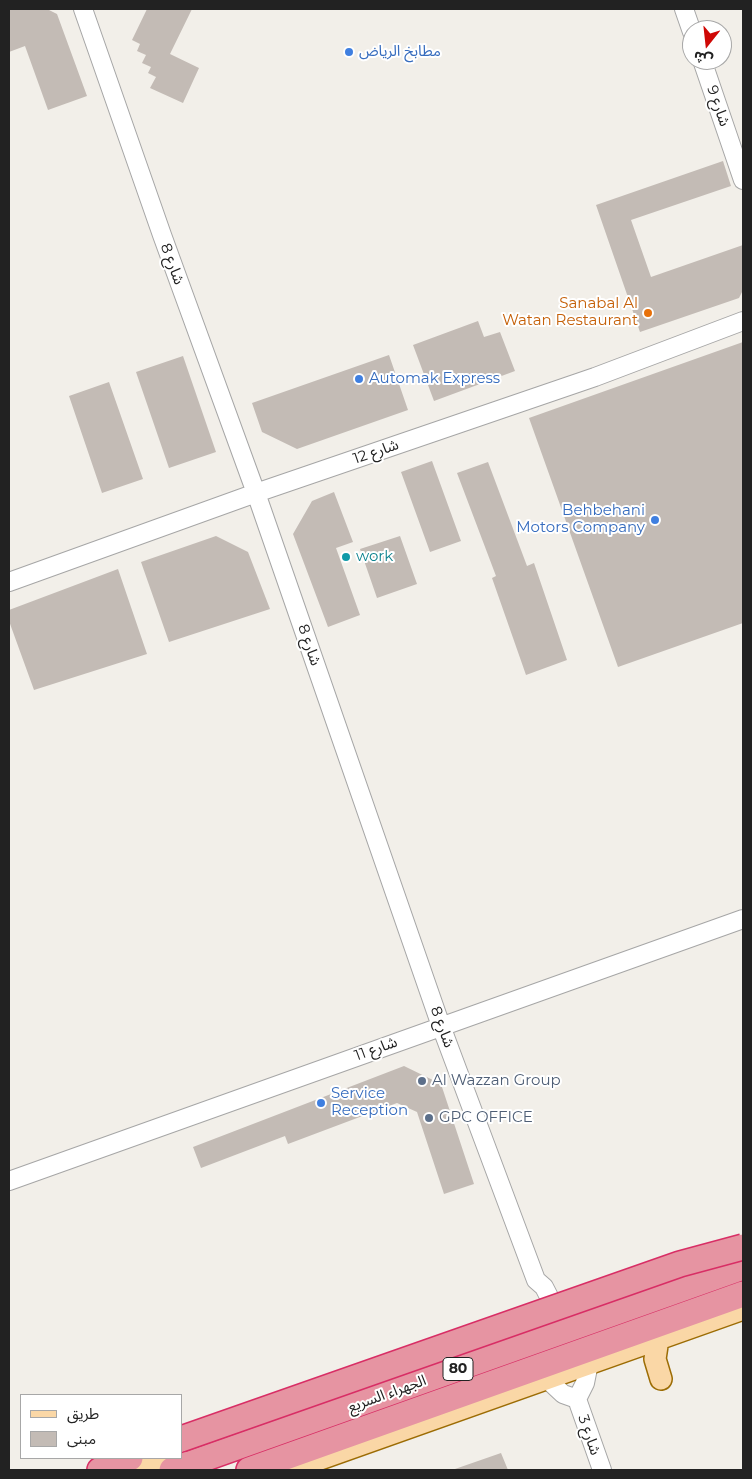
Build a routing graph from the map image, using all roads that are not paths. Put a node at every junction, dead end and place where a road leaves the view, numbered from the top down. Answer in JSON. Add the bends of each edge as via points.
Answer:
{"nodes":[{"id":1,"x":83,"y":9,"type":"edge"},
{"id":2,"x":705,"y":70,"type":"edge"},
{"id":3,"x":743,"y":180,"type":"edge"},
{"id":4,"x":743,"y":321,"type":"edge"},
{"id":5,"x":256,"y":493,"type":"junction"},
{"id":6,"x":9,"y":582,"type":"edge"},
{"id":7,"x":743,"y":919,"type":"edge"},
{"id":8,"x":441,"y":1026,"type":"junction"},
{"id":9,"x":9,"y":1181,"type":"edge"},
{"id":10,"x":743,"y":1247,"type":"edge"},
{"id":11,"x":743,"y":1253,"type":"edge"},
{"id":12,"x":743,"y":1267,"type":"edge"},
{"id":13,"x":743,"y":1294,"type":"edge"},
{"id":14,"x":743,"y":1309,"type":"edge"},
{"id":15,"x":552,"y":1322,"type":"junction"},
{"id":16,"x":658,"y":1339,"type":"junction"},
{"id":17,"x":589,"y":1362,"type":"junction"},
{"id":18,"x":547,"y":1378,"type":"junction"},
{"id":19,"x":661,"y":1379,"type":"dead end"},
{"id":20,"x":577,"y":1399,"type":"junction"},
{"id":21,"x":182,"y":1439,"type":"edge"},
{"id":22,"x":182,"y":1454,"type":"edge"},
{"id":23,"x":128,"y":1459,"type":"edge"},
{"id":24,"x":168,"y":1459,"type":"edge"},
{"id":25,"x":100,"y":1470,"type":"edge"},
{"id":26,"x":136,"y":1470,"type":"edge"},
{"id":27,"x":172,"y":1470,"type":"edge"},
{"id":28,"x":249,"y":1470,"type":"edge"},
{"id":29,"x":289,"y":1470,"type":"edge"},
{"id":30,"x":602,"y":1470,"type":"edge"}],
"edges":[{"from":1,"to":5,"type":"street","name":"شارع 8"},
{"from":2,"to":3,"type":"street","name":"شارع 9"},
{"from":4,"to":5,"type":"street","name":"شارع 12","via":[[595,377]]},
{"from":5,"to":6,"type":"street","name":"شارع 12"},
{"from":5,"to":8,"type":"street","name":"شارع 8"},
{"from":7,"to":8,"type":"street","name":"شارع 11"},
{"from":8,"to":9,"type":"street","name":"شارع 11"},
{"from":8,"to":15,"type":"street","name":"شارع 8","via":[[536,1280],[544,1287]]},
{"from":10,"to":21,"type":"highway","bridge":true,"via":[[680,1264]]},
{"from":11,"to":15,"type":"main road","name":"الجهراء السريع"},
{"from":12,"to":27,"type":"highway","name":"الجهراء السريع","number":"80"},
{"from":13,"to":28,"type":"highway","name":"الجهراء السريع","number":"80"},
{"from":14,"to":16,"type":"main road"},
{"from":15,"to":22,"type":"main road","name":"الجهراء السريع"},
{"from":16,"to":17,"type":"main road"},
{"from":16,"to":19,"type":"main road","via":[[655,1360]]},
{"from":17,"to":18,"type":"main road"},
{"from":17,"to":20,"type":"street","name":"شارع 3","via":[[585,1383]]},
{"from":18,"to":20,"type":"street","name":"شارع 3","via":[[563,1394]]},
{"from":18,"to":29,"type":"main road"},
{"from":20,"to":30,"type":"street","name":"شارع 3"},
{"from":23,"to":25,"type":"highway"},
{"from":24,"to":26,"type":"main road"}]}
